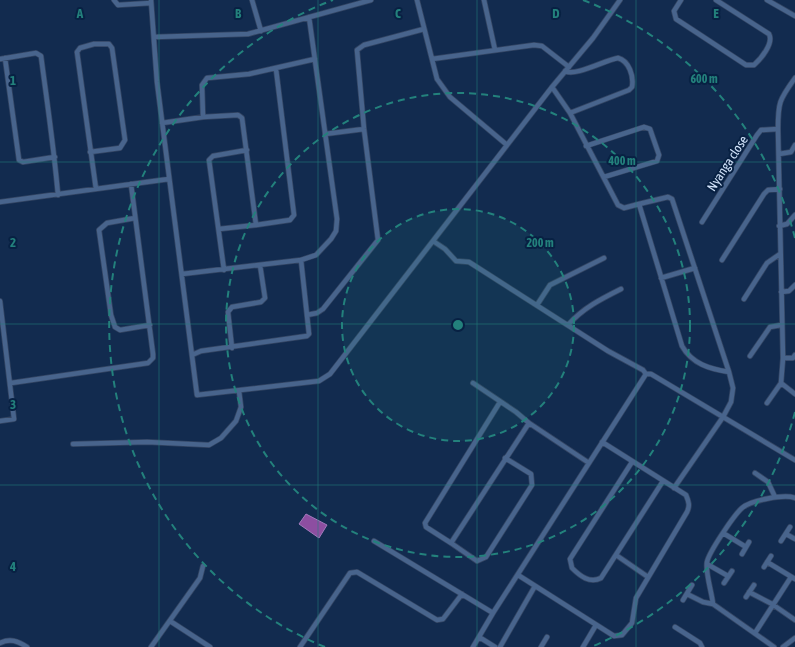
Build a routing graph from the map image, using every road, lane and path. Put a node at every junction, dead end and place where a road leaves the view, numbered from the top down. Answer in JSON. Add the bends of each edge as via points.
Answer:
{"nodes":[{"id":1,"x":114,"y":0,"type":"edge"},
{"id":2,"x":252,"y":0,"type":"edge"},
{"id":3,"x":371,"y":0,"type":"edge"},
{"id":4,"x":417,"y":0,"type":"edge"},
{"id":5,"x":484,"y":0,"type":"edge"},
{"id":6,"x":620,"y":0,"type":"edge"},
{"id":7,"x":680,"y":0,"type":"edge"},
{"id":8,"x":716,"y":0,"type":"edge"},
{"id":9,"x":767,"y":0,"type":"edge"},
{"id":10,"x":151,"y":2,"type":"edge"},
{"id":11,"x":722,"y":2,"type":"edge"},
{"id":12,"x":795,"y":16,"type":"edge"},
{"id":13,"x":309,"y":17,"type":"junction"},
{"id":14,"x":424,"y":29,"type":"junction"},
{"id":15,"x":260,"y":31,"type":"junction"},
{"id":16,"x":154,"y":37,"type":"junction"},
{"id":17,"x":495,"y":50,"type":"junction"},
{"id":18,"x":2,"y":59,"type":"edge"},
{"id":19,"x":315,"y":59,"type":"junction"},
{"id":20,"x":432,"y":59,"type":"junction"},
{"id":21,"x":569,"y":67,"type":"junction"},
{"id":22,"x":276,"y":69,"type":"junction"},
{"id":23,"x":565,"y":71,"type":"junction"},
{"id":24,"x":795,"y":78,"type":"edge"},
{"id":25,"x":552,"y":87,"type":"junction"},
{"id":26,"x":570,"y":113,"type":"junction"},
{"id":27,"x":203,"y":118,"type":"junction"},
{"id":28,"x":162,"y":123,"type":"junction"},
{"id":29,"x":364,"y":129,"type":"junction"},
{"id":30,"x":778,"y":129,"type":"junction"},
{"id":31,"x":325,"y":134,"type":"junction"},
{"id":32,"x":507,"y":145,"type":"junction"},
{"id":33,"x":795,"y":145,"type":"edge"},
{"id":34,"x":586,"y":146,"type":"junction"},
{"id":35,"x":247,"y":150,"type":"junction"},
{"id":36,"x":90,"y":152,"type":"junction"},
{"id":37,"x":779,"y":154,"type":"junction"},
{"id":38,"x":55,"y":157,"type":"junction"},
{"id":39,"x":604,"y":177,"type":"junction"},
{"id":40,"x":169,"y":179,"type":"junction"},
{"id":41,"x":130,"y":184,"type":"junction"},
{"id":42,"x":96,"y":189,"type":"junction"},
{"id":43,"x":780,"y":189,"type":"junction"},
{"id":44,"x":58,"y":195,"type":"junction"},
{"id":45,"x":0,"y":202,"type":"edge"},
{"id":46,"x":639,"y":204,"type":"junction"},
{"id":47,"x":795,"y":215,"type":"edge"},
{"id":48,"x":135,"y":218,"type":"junction"},
{"id":49,"x":702,"y":222,"type":"dead end"},
{"id":50,"x":256,"y":225,"type":"junction"},
{"id":51,"x":779,"y":226,"type":"junction"},
{"id":52,"x":219,"y":229,"type":"junction"},
{"id":53,"x":433,"y":240,"type":"junction"},
{"id":54,"x":780,"y":254,"type":"junction"},
{"id":55,"x":604,"y":258,"type":"dead end"},
{"id":56,"x":300,"y":260,"type":"junction"},
{"id":57,"x":722,"y":260,"type":"dead end"},
{"id":58,"x":260,"y":265,"type":"junction"},
{"id":59,"x":695,"y":268,"type":"junction"},
{"id":60,"x":224,"y":270,"type":"junction"},
{"id":61,"x":182,"y":274,"type":"junction"},
{"id":62,"x":661,"y":278,"type":"junction"},
{"id":63,"x":795,"y":285,"type":"edge"},
{"id":64,"x":621,"y":289,"type":"dead end"},
{"id":65,"x":781,"y":292,"type":"junction"},
{"id":66,"x":744,"y":299,"type":"dead end"},
{"id":67,"x":0,"y":301,"type":"edge"},
{"id":68,"x":537,"y":305,"type":"junction"},
{"id":69,"x":307,"y":316,"type":"junction"},
{"id":70,"x":150,"y":325,"type":"junction"},
{"id":71,"x":568,"y":325,"type":"junction"},
{"id":72,"x":781,"y":325,"type":"junction"},
{"id":73,"x":2,"y":346,"type":"edge"},
{"id":74,"x":232,"y":348,"type":"junction"},
{"id":75,"x":192,"y":355,"type":"junction"},
{"id":76,"x":795,"y":355,"type":"edge"},
{"id":77,"x":750,"y":356,"type":"dead end"},
{"id":78,"x":783,"y":358,"type":"junction"},
{"id":79,"x":729,"y":372,"type":"junction"},
{"id":80,"x":646,"y":374,"type":"junction"},
{"id":81,"x":473,"y":383,"type":"dead end"},
{"id":82,"x":781,"y":383,"type":"junction"},
{"id":83,"x":11,"y":384,"type":"junction"},
{"id":84,"x":239,"y":391,"type":"junction"},
{"id":85,"x":795,"y":394,"type":"edge"},
{"id":86,"x":500,"y":402,"type":"junction"},
{"id":87,"x":767,"y":403,"type":"dead end"},
{"id":88,"x":723,"y":417,"type":"junction"},
{"id":89,"x":0,"y":421,"type":"edge"},
{"id":90,"x":529,"y":423,"type":"junction"},
{"id":91,"x":602,"y":442,"type":"junction"},
{"id":92,"x":73,"y":444,"type":"dead end"},
{"id":93,"x":505,"y":458,"type":"junction"},
{"id":94,"x":795,"y":460,"type":"edge"},
{"id":95,"x":632,"y":462,"type":"junction"},
{"id":96,"x":589,"y":463,"type":"junction"},
{"id":97,"x":756,"y":473,"type":"dead end"},
{"id":98,"x":663,"y":481,"type":"junction"},
{"id":99,"x":674,"y":488,"type":"junction"},
{"id":100,"x":775,"y":497,"type":"junction"},
{"id":101,"x":795,"y":498,"type":"edge"},
{"id":102,"x":790,"y":527,"type":"dead end"},
{"id":103,"x":723,"y":533,"type":"junction"},
{"id":104,"x":786,"y":534,"type":"junction"},
{"id":105,"x":795,"y":539,"type":"edge"},
{"id":106,"x":374,"y":541,"type":"dead end"},
{"id":107,"x":782,"y":541,"type":"dead end"},
{"id":108,"x":749,"y":542,"type":"dead end"},
{"id":109,"x":451,"y":544,"type":"junction"},
{"id":110,"x":746,"y":547,"type":"junction"},
{"id":111,"x":742,"y":554,"type":"dead end"},
{"id":112,"x":616,"y":555,"type":"junction"},
{"id":113,"x":771,"y":556,"type":"dead end"},
{"id":114,"x":767,"y":562,"type":"junction"},
{"id":115,"x":707,"y":564,"type":"junction"},
{"id":116,"x":203,"y":566,"type":"dead end"},
{"id":117,"x":764,"y":567,"type":"dead end"},
{"id":118,"x":732,"y":571,"type":"dead end"},
{"id":119,"x":518,"y":575,"type":"junction"},
{"id":120,"x":728,"y":576,"type":"junction"},
{"id":121,"x":648,"y":577,"type":"junction"},
{"id":122,"x":793,"y":578,"type":"edge"},
{"id":123,"x":724,"y":583,"type":"dead end"},
{"id":124,"x":692,"y":585,"type":"dead end"},
{"id":125,"x":754,"y":585,"type":"dead end"},
{"id":126,"x":535,"y":586,"type":"junction"},
{"id":127,"x":749,"y":592,"type":"junction"},
{"id":128,"x":462,"y":594,"type":"junction"},
{"id":129,"x":687,"y":594,"type":"junction"},
{"id":130,"x":746,"y":597,"type":"dead end"},
{"id":131,"x":683,"y":600,"type":"dead end"},
{"id":132,"x":714,"y":604,"type":"junction"},
{"id":133,"x":772,"y":604,"type":"junction"},
{"id":134,"x":493,"y":613,"type":"junction"},
{"id":135,"x":795,"y":620,"type":"edge"},
{"id":136,"x":170,"y":621,"type":"junction"},
{"id":137,"x":596,"y":626,"type":"junction"},
{"id":138,"x":676,"y":627,"type":"dead end"},
{"id":139,"x":755,"y":633,"type":"junction"},
{"id":140,"x":479,"y":637,"type":"junction"},
{"id":141,"x":547,"y":637,"type":"dead end"},
{"id":142,"x":795,"y":638,"type":"edge"},
{"id":143,"x":0,"y":643,"type":"edge"},
{"id":144,"x":27,"y":647,"type":"edge"},
{"id":145,"x":151,"y":647,"type":"edge"},
{"id":146,"x":210,"y":647,"type":"edge"},
{"id":147,"x":300,"y":647,"type":"edge"},
{"id":148,"x":473,"y":647,"type":"edge"},
{"id":149,"x":495,"y":647,"type":"edge"},
{"id":150,"x":500,"y":647,"type":"edge"},
{"id":151,"x":541,"y":647,"type":"edge"},
{"id":152,"x":583,"y":647,"type":"edge"},
{"id":153,"x":702,"y":647,"type":"edge"},
{"id":154,"x":774,"y":647,"type":"edge"},
{"id":155,"x":782,"y":647,"type":"edge"}],
"edges":[{"from":1,"to":10,"type":"street","via":[[118,5]]},
{"from":2,"to":15,"type":"street"},
{"from":3,"to":13,"type":"street"},
{"from":4,"to":14,"type":"street"},
{"from":5,"to":17,"type":"street"},
{"from":6,"to":21,"type":"street"},
{"from":7,"to":11,"type":"street","via":[[674,11],[676,19],[746,65],[754,65],[767,48],[771,37]]},
{"from":8,"to":11,"type":"street"},
{"from":9,"to":12,"type":"street"},
{"from":10,"to":16,"type":"street"},
{"from":13,"to":15,"type":"street"},
{"from":13,"to":19,"type":"street"},
{"from":14,"to":20,"type":"street"},
{"from":14,"to":29,"type":"street","via":[[364,45],[357,50]]},
{"from":15,"to":16,"type":"street","via":[[237,36]]},
{"from":16,"to":28,"type":"street"},
{"from":17,"to":20,"type":"street"},
{"from":17,"to":21,"type":"street","via":[[534,44],[542,46]]},
{"from":18,"to":38,"type":"street","via":[[19,160],[23,162]]},
{"from":18,"to":38,"type":"street","via":[[36,53],[41,56],[50,136]]},
{"from":19,"to":22,"type":"street"},
{"from":19,"to":31,"type":"street"},
{"from":20,"to":32,"type":"street","via":[[437,79],[443,89]]},
{"from":21,"to":23,"type":"street"},
{"from":22,"to":27,"type":"street","via":[[204,79]]},
{"from":22,"to":50,"type":"street","via":[[294,215],[290,220]]},
{"from":23,"to":25,"type":"street"},
{"from":23,"to":26,"type":"street","via":[[576,72],[618,58],[627,64],[632,81],[629,90]]},
{"from":24,"to":30,"type":"street","via":[[781,97]]},
{"from":25,"to":26,"type":"street"},
{"from":25,"to":32,"type":"street"},
{"from":26,"to":34,"type":"street"},
{"from":27,"to":28,"type":"street"},
{"from":27,"to":35,"type":"street","via":[[240,116]]},
{"from":28,"to":40,"type":"street"},
{"from":29,"to":31,"type":"street"},
{"from":29,"to":69,"type":"street","via":[[378,240],[323,309]]},
{"from":30,"to":37,"type":"street"},
{"from":30,"to":49,"type":"street","name":"Nyanga close","via":[[762,130],[757,136]]},
{"from":31,"to":56,"type":"street","via":[[337,220],[336,231],[320,253]]},
{"from":32,"to":53,"type":"street"},
{"from":33,"to":37,"type":"street","via":[[791,152]]},
{"from":34,"to":39,"type":"street"},
{"from":34,"to":39,"type":"street","via":[[644,127],[650,129],[659,155],[657,161]]},
{"from":35,"to":50,"type":"street"},
{"from":35,"to":52,"type":"street","via":[[213,156],[209,160],[213,202]]},
{"from":36,"to":36,"type":"street","via":[[77,52],[80,48],[94,44],[108,44],[112,48],[125,140],[120,148]]},
{"from":36,"to":42,"type":"street"},
{"from":37,"to":43,"type":"street"},
{"from":38,"to":44,"type":"street"},
{"from":39,"to":46,"type":"street","via":[[618,205],[624,208]]},
{"from":40,"to":41,"type":"street"},
{"from":40,"to":61,"type":"street"},
{"from":41,"to":42,"type":"street"},
{"from":41,"to":48,"type":"street"},
{"from":42,"to":44,"type":"street"},
{"from":43,"to":51,"type":"street"},
{"from":43,"to":57,"type":"street","via":[[768,190],[764,194]]},
{"from":44,"to":45,"type":"street"},
{"from":46,"to":59,"type":"street","via":[[668,197],[672,199]]},
{"from":46,"to":62,"type":"street"},
{"from":47,"to":51,"type":"street","via":[[787,224]]},
{"from":48,"to":70,"type":"street"},
{"from":48,"to":70,"type":"street","via":[[107,223],[100,230],[111,315],[120,330]]},
{"from":50,"to":52,"type":"street"},
{"from":51,"to":54,"type":"street"},
{"from":52,"to":60,"type":"street"},
{"from":53,"to":68,"type":"street","via":[[456,261],[469,262]]},
{"from":53,"to":84,"type":"street","via":[[330,374],[319,381]]},
{"from":54,"to":65,"type":"street"},
{"from":54,"to":66,"type":"street","via":[[767,263]]},
{"from":55,"to":68,"type":"street","via":[[550,285]]},
{"from":56,"to":58,"type":"street"},
{"from":56,"to":69,"type":"street"},
{"from":58,"to":60,"type":"street"},
{"from":58,"to":74,"type":"street","via":[[265,298],[261,302],[232,307],[228,312]]},
{"from":59,"to":62,"type":"street"},
{"from":59,"to":79,"type":"street"},
{"from":60,"to":61,"type":"street"},
{"from":61,"to":75,"type":"street"},
{"from":62,"to":79,"type":"street","via":[[686,353],[711,369]]},
{"from":63,"to":65,"type":"street","via":[[789,291]]},
{"from":64,"to":71,"type":"street","via":[[595,302]]},
{"from":65,"to":72,"type":"street"},
{"from":67,"to":73,"type":"street"},
{"from":68,"to":71,"type":"street"},
{"from":69,"to":74,"type":"street","via":[[307,336]]},
{"from":70,"to":83,"type":"street","via":[[154,354],[148,363]]},
{"from":71,"to":80,"type":"street"},
{"from":72,"to":77,"type":"street","via":[[770,327]]},
{"from":72,"to":78,"type":"street"},
{"from":73,"to":83,"type":"street"},
{"from":74,"to":75,"type":"street","via":[[201,351]]},
{"from":75,"to":84,"type":"street","via":[[197,395]]},
{"from":76,"to":78,"type":"street","via":[[793,358]]},
{"from":78,"to":82,"type":"street"},
{"from":79,"to":88,"type":"street","via":[[733,393]]},
{"from":80,"to":88,"type":"street","via":[[651,374]]},
{"from":80,"to":91,"type":"street"},
{"from":81,"to":86,"type":"street"},
{"from":82,"to":85,"type":"street"},
{"from":82,"to":87,"type":"street"},
{"from":83,"to":89,"type":"street","via":[[14,419]]},
{"from":84,"to":92,"type":"street","via":[[241,407],[236,421],[221,438],[209,445],[147,442]]},
{"from":86,"to":90,"type":"street"},
{"from":86,"to":109,"type":"street","via":[[424,523]]},
{"from":88,"to":94,"type":"street"},
{"from":88,"to":99,"type":"street"},
{"from":90,"to":93,"type":"street"},
{"from":90,"to":96,"type":"street"},
{"from":91,"to":95,"type":"street"},
{"from":91,"to":96,"type":"street"},
{"from":93,"to":109,"type":"street"},
{"from":93,"to":109,"type":"street","via":[[531,474],[532,485],[486,557],[481,560],[472,559]]},
{"from":95,"to":98,"type":"street"},
{"from":95,"to":112,"type":"street","via":[[570,559],[570,563],[575,571],[585,578],[596,581],[602,578]]},
{"from":96,"to":119,"type":"street"},
{"from":97,"to":100,"type":"street","via":[[768,482]]},
{"from":98,"to":99,"type":"street"},
{"from":98,"to":112,"type":"street"},
{"from":99,"to":121,"type":"street","via":[[686,495],[689,507]]},
{"from":100,"to":101,"type":"street"},
{"from":100,"to":103,"type":"street","via":[[743,506]]},
{"from":102,"to":104,"type":"street"},
{"from":103,"to":110,"type":"street"},
{"from":103,"to":115,"type":"street"},
{"from":104,"to":105,"type":"street"},
{"from":104,"to":107,"type":"street"},
{"from":106,"to":128,"type":"street"},
{"from":108,"to":110,"type":"street"},
{"from":110,"to":111,"type":"street"},
{"from":112,"to":121,"type":"street"},
{"from":113,"to":114,"type":"street"},
{"from":114,"to":117,"type":"street"},
{"from":114,"to":122,"type":"street"},
{"from":115,"to":120,"type":"street"},
{"from":115,"to":132,"type":"street"},
{"from":116,"to":136,"type":"street","via":[[200,578]]},
{"from":118,"to":120,"type":"street"},
{"from":119,"to":126,"type":"street"},
{"from":119,"to":134,"type":"street"},
{"from":120,"to":123,"type":"street"},
{"from":121,"to":137,"type":"street","via":[[636,598],[632,623],[624,634],[614,636]]},
{"from":122,"to":133,"type":"street"},
{"from":124,"to":129,"type":"street"},
{"from":125,"to":127,"type":"street"},
{"from":126,"to":137,"type":"street"},
{"from":126,"to":150,"type":"street"},
{"from":127,"to":130,"type":"street"},
{"from":127,"to":133,"type":"street"},
{"from":128,"to":134,"type":"street"},
{"from":128,"to":147,"type":"street","via":[[443,619],[437,620],[357,572],[350,573]]},
{"from":129,"to":131,"type":"street"},
{"from":129,"to":132,"type":"street"},
{"from":132,"to":139,"type":"street"},
{"from":133,"to":135,"type":"street"},
{"from":133,"to":139,"type":"street"},
{"from":134,"to":140,"type":"street"},
{"from":136,"to":145,"type":"street"},
{"from":136,"to":146,"type":"street"},
{"from":137,"to":152,"type":"street"},
{"from":138,"to":153,"type":"street"},
{"from":139,"to":154,"type":"street"},
{"from":140,"to":148,"type":"street"},
{"from":140,"to":149,"type":"street"},
{"from":141,"to":151,"type":"street"},
{"from":142,"to":155,"type":"street"},
{"from":143,"to":144,"type":"street","via":[[6,640],[18,641]]}]}
